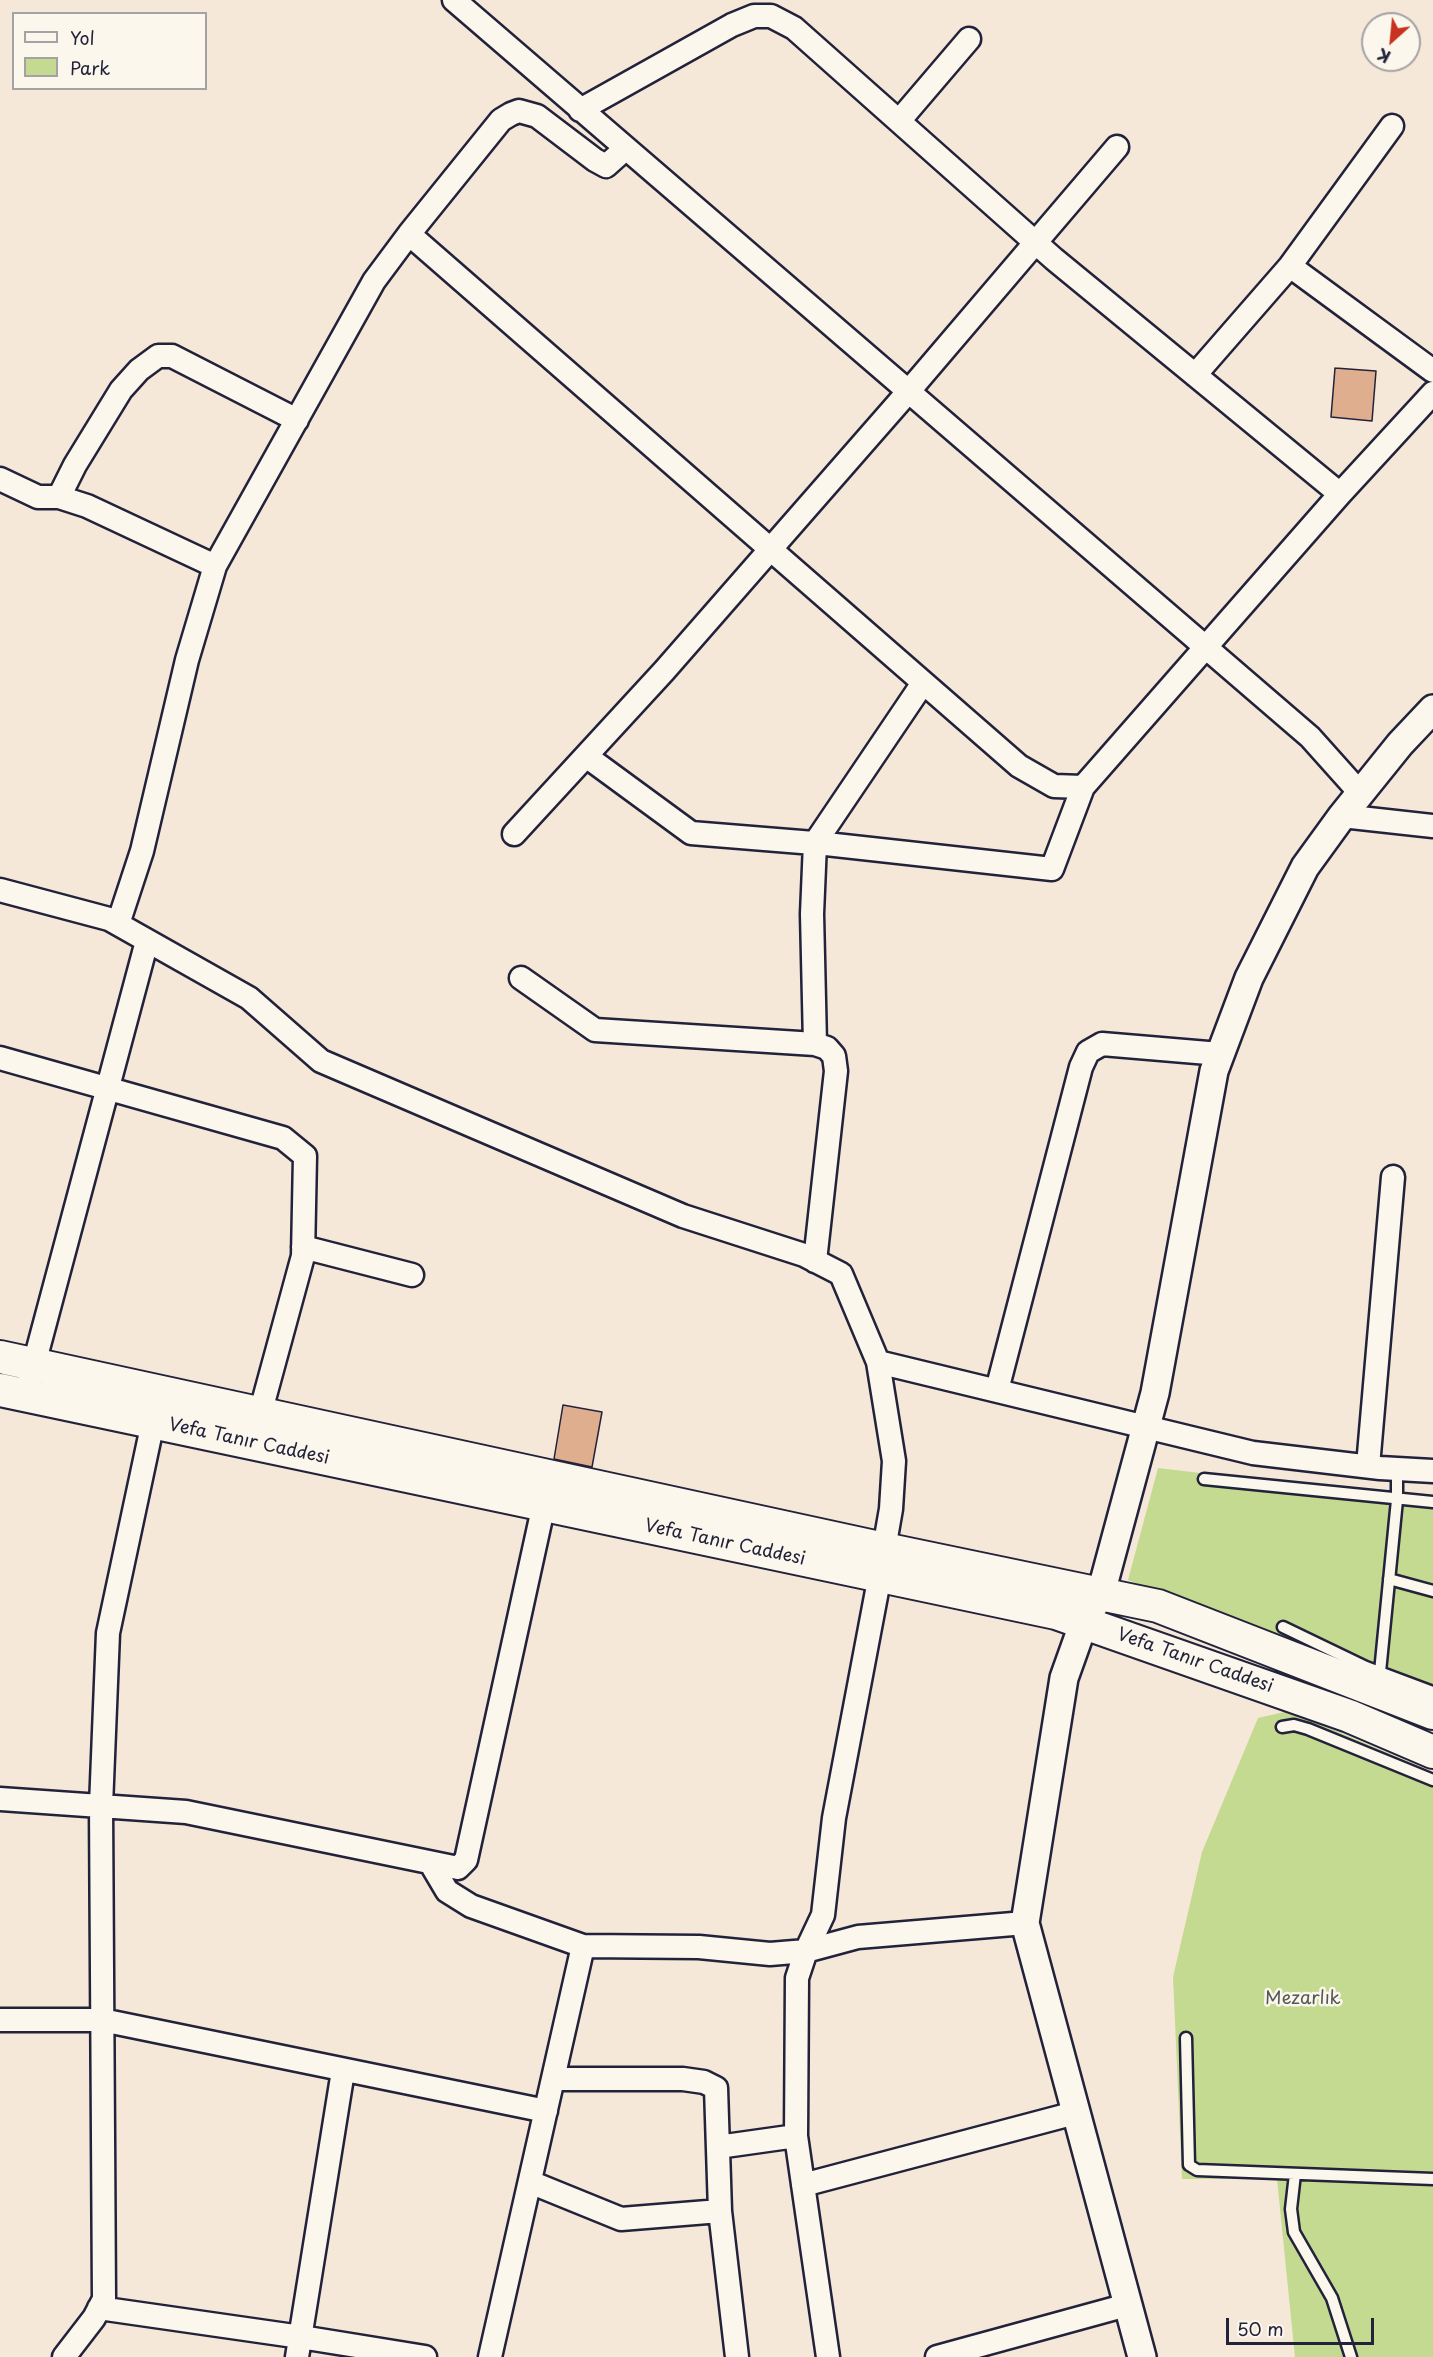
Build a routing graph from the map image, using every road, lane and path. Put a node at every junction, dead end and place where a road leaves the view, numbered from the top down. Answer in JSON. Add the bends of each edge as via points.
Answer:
{"nodes":[{"id":1,"x":454,"y":0,"type":"edge"},
{"id":2,"x":969,"y":39,"type":"dead end"},
{"id":3,"x":580,"y":110,"type":"junction"},
{"id":4,"x":899,"y":121,"type":"junction"},
{"id":5,"x":1392,"y":126,"type":"dead end"},
{"id":6,"x":1117,"y":147,"type":"dead end"},
{"id":7,"x":625,"y":149,"type":"junction"},
{"id":8,"x":409,"y":234,"type":"junction"},
{"id":9,"x":1036,"y":243,"type":"junction"},
{"id":10,"x":1290,"y":266,"type":"junction"},
{"id":11,"x":1433,"y":372,"type":"edge"},
{"id":12,"x":1195,"y":375,"type":"junction"},
{"id":13,"x":908,"y":392,"type":"junction"},
{"id":14,"x":1433,"y":393,"type":"edge"},
{"id":15,"x":297,"y":420,"type":"junction"},
{"id":16,"x":0,"y":479,"type":"edge"},
{"id":17,"x":1340,"y":494,"type":"junction"},
{"id":18,"x":59,"y":497,"type":"junction"},
{"id":19,"x":770,"y":551,"type":"junction"},
{"id":20,"x":215,"y":566,"type":"junction"},
{"id":21,"x":1206,"y":647,"type":"junction"},
{"id":22,"x":923,"y":683,"type":"junction"},
{"id":23,"x":1433,"y":709,"type":"edge"},
{"id":24,"x":586,"y":756,"type":"junction"},
{"id":25,"x":1083,"y":787,"type":"junction"},
{"id":26,"x":1361,"y":794,"type":"junction"},
{"id":27,"x":1342,"y":816,"type":"junction"},
{"id":28,"x":1433,"y":826,"type":"edge"},
{"id":29,"x":514,"y":834,"type":"dead end"},
{"id":30,"x":815,"y":843,"type":"junction"},
{"id":31,"x":0,"y":890,"type":"edge"},
{"id":32,"x":118,"y":924,"type":"junction"},
{"id":33,"x":147,"y":941,"type":"junction"},
{"id":34,"x":521,"y":978,"type":"dead end"},
{"id":35,"x":815,"y":1044,"type":"junction"},
{"id":36,"x":1220,"y":1054,"type":"junction"},
{"id":37,"x":0,"y":1058,"type":"edge"},
{"id":38,"x":107,"y":1087,"type":"junction"},
{"id":39,"x":1393,"y":1177,"type":"dead end"},
{"id":40,"x":303,"y":1246,"type":"junction"},
{"id":41,"x":815,"y":1261,"type":"junction"},
{"id":42,"x":412,"y":1275,"type":"dead end"},
{"id":43,"x":0,"y":1357,"type":"edge"},
{"id":44,"x":878,"y":1362,"type":"junction"},
{"id":45,"x":33,"y":1364,"type":"junction"},
{"id":46,"x":997,"y":1390,"type":"junction"},
{"id":47,"x":13,"y":1393,"type":"edge"},
{"id":48,"x":260,"y":1414,"type":"junction"},
{"id":49,"x":153,"y":1422,"type":"junction"},
{"id":50,"x":1145,"y":1425,"type":"junction"},
{"id":51,"x":1368,"y":1466,"type":"junction"},
{"id":52,"x":1397,"y":1469,"type":"junction"},
{"id":53,"x":1433,"y":1471,"type":"edge"},
{"id":54,"x":1204,"y":1479,"type":"dead end"},
{"id":55,"x":1397,"y":1500,"type":"junction"},
{"id":56,"x":1433,"y":1502,"type":"edge"},
{"id":57,"x":543,"y":1504,"type":"junction"},
{"id":58,"x":882,"y":1562,"type":"junction"},
{"id":59,"x":1389,"y":1579,"type":"junction"},
{"id":60,"x":1433,"y":1591,"type":"edge"},
{"id":61,"x":1101,"y":1593,"type":"junction"},
{"id":62,"x":1084,"y":1623,"type":"junction"},
{"id":63,"x":1283,"y":1627,"type":"dead end"},
{"id":64,"x":1380,"y":1672,"type":"junction"},
{"id":65,"x":1433,"y":1692,"type":"edge"},
{"id":66,"x":1433,"y":1713,"type":"edge"},
{"id":67,"x":1282,"y":1727,"type":"dead end"},
{"id":68,"x":1433,"y":1752,"type":"edge"},
{"id":69,"x":1433,"y":1780,"type":"edge"},
{"id":70,"x":0,"y":1799,"type":"edge"},
{"id":71,"x":100,"y":1806,"type":"junction"},
{"id":72,"x":431,"y":1864,"type":"junction"},
{"id":73,"x":1025,"y":1923,"type":"junction"},
{"id":74,"x":583,"y":1946,"type":"junction"},
{"id":75,"x":806,"y":1951,"type":"junction"},
{"id":76,"x":0,"y":2020,"type":"edge"},
{"id":77,"x":102,"y":2020,"type":"junction"},
{"id":78,"x":1186,"y":2038,"type":"dead end"},
{"id":79,"x":343,"y":2071,"type":"junction"},
{"id":80,"x":553,"y":2079,"type":"junction"},
{"id":81,"x":546,"y":2112,"type":"junction"},
{"id":82,"x":1075,"y":2113,"type":"junction"},
{"id":83,"x":796,"y":2136,"type":"junction"},
{"id":84,"x":718,"y":2147,"type":"junction"},
{"id":85,"x":1295,"y":2174,"type":"junction"},
{"id":86,"x":1433,"y":2179,"type":"edge"},
{"id":87,"x":530,"y":2182,"type":"junction"},
{"id":88,"x":803,"y":2185,"type":"junction"},
{"id":89,"x":720,"y":2211,"type":"junction"},
{"id":90,"x":1128,"y":2305,"type":"junction"},
{"id":91,"x":99,"y":2308,"type":"junction"},
{"id":92,"x":299,"y":2347,"type":"edge"},
{"id":93,"x":64,"y":2357,"type":"edge"},
{"id":94,"x":425,"y":2357,"type":"edge"},
{"id":95,"x":490,"y":2357,"type":"edge"},
{"id":96,"x":737,"y":2357,"type":"edge"},
{"id":97,"x":828,"y":2357,"type":"edge"},
{"id":98,"x":937,"y":2357,"type":"edge"},
{"id":99,"x":1142,"y":2357,"type":"edge"},
{"id":100,"x":1351,"y":2357,"type":"edge"}],
"edges":[{"from":1,"to":3,"type":"street"},
{"from":2,"to":4,"type":"street"},
{"from":3,"to":4,"type":"street","via":[[732,25],[754,16],[771,16],[794,28]]},
{"from":3,"to":7,"type":"street"},
{"from":4,"to":9,"type":"street"},
{"from":5,"to":10,"type":"street"},
{"from":6,"to":9,"type":"street"},
{"from":7,"to":8,"type":"street","via":[[606,166],[537,116],[519,111],[501,120]]},
{"from":7,"to":13,"type":"street"},
{"from":8,"to":15,"type":"street","via":[[375,281]]},
{"from":8,"to":19,"type":"street"},
{"from":9,"to":12,"type":"street"},
{"from":9,"to":13,"type":"street"},
{"from":10,"to":11,"type":"street"},
{"from":10,"to":12,"type":"street"},
{"from":12,"to":17,"type":"street"},
{"from":13,"to":19,"type":"street"},
{"from":13,"to":21,"type":"street"},
{"from":14,"to":17,"type":"street"},
{"from":15,"to":18,"type":"street","via":[[172,356],[158,356],[121,390]]},
{"from":15,"to":20,"type":"street"},
{"from":16,"to":18,"type":"street","via":[[38,497]]},
{"from":17,"to":21,"type":"street"},
{"from":18,"to":20,"type":"street","via":[[87,506]]},
{"from":19,"to":22,"type":"street"},
{"from":19,"to":24,"type":"street"},
{"from":20,"to":32,"type":"street","via":[[187,660],[142,851]]},
{"from":21,"to":25,"type":"street"},
{"from":21,"to":26,"type":"street","via":[[1310,737]]},
{"from":22,"to":25,"type":"street","via":[[1019,766],[1054,786]]},
{"from":22,"to":30,"type":"street"},
{"from":23,"to":26,"type":"street"},
{"from":24,"to":29,"type":"street"},
{"from":24,"to":30,"type":"street","via":[[691,833]]},
{"from":25,"to":30,"type":"street","via":[[1052,869]]},
{"from":26,"to":27,"type":"street"},
{"from":27,"to":28,"type":"street"},
{"from":27,"to":36,"type":"street","via":[[1305,867],[1249,978]]},
{"from":30,"to":35,"type":"street"},
{"from":31,"to":32,"type":"street"},
{"from":32,"to":33,"type":"street"},
{"from":33,"to":38,"type":"street"},
{"from":33,"to":41,"type":"street","via":[[249,998],[321,1061],[683,1216]]},
{"from":34,"to":35,"type":"street","via":[[595,1030]]},
{"from":35,"to":41,"type":"street","via":[[827,1048],[834,1056],[836,1071]]},
{"from":36,"to":46,"type":"street","via":[[1102,1044],[1088,1052]]},
{"from":36,"to":50,"type":"street","via":[[1155,1393]]},
{"from":37,"to":38,"type":"street"},
{"from":38,"to":40,"type":"street","via":[[283,1138],[295,1146],[305,1156]]},
{"from":38,"to":45,"type":"street"},
{"from":39,"to":51,"type":"street"},
{"from":40,"to":42,"type":"street"},
{"from":40,"to":48,"type":"street"},
{"from":41,"to":44,"type":"street","via":[[841,1275]]},
{"from":43,"to":45,"type":"main road","name":"Vefa Tanır Caddesi"},
{"from":44,"to":46,"type":"street"},
{"from":44,"to":58,"type":"street","via":[[894,1461]]},
{"from":45,"to":47,"type":"street"},
{"from":45,"to":48,"type":"main road","name":"Vefa Tanır Caddesi"},
{"from":46,"to":50,"type":"street"},
{"from":47,"to":49,"type":"main road","name":"Vefa Tanır Caddesi"},
{"from":48,"to":58,"type":"main road","name":"Vefa Tanır Caddesi"},
{"from":49,"to":57,"type":"main road","name":"Vefa Tanır Caddesi"},
{"from":49,"to":71,"type":"street","via":[[108,1633]]},
{"from":50,"to":51,"type":"street","via":[[1253,1453]]},
{"from":50,"to":61,"type":"street"},
{"from":51,"to":52,"type":"street"},
{"from":52,"to":53,"type":"street"},
{"from":52,"to":55,"type":"lane"},
{"from":54,"to":55,"type":"lane"},
{"from":55,"to":56,"type":"lane"},
{"from":55,"to":59,"type":"lane"},
{"from":57,"to":58,"type":"main road","name":"Vefa Tanır Caddesi"},
{"from":57,"to":72,"type":"street","via":[[466,1860],[458,1868]]},
{"from":58,"to":61,"type":"main road","name":"Vefa Tanır Caddesi"},
{"from":58,"to":62,"type":"main road","name":"Vefa Tanır Caddesi"},
{"from":58,"to":75,"type":"street","via":[[834,1818],[823,1915]]},
{"from":59,"to":60,"type":"lane"},
{"from":59,"to":64,"type":"lane"},
{"from":61,"to":62,"type":"street"},
{"from":61,"to":66,"type":"main road","name":"Vefa Tanır Caddesi","via":[[1158,1606]]},
{"from":62,"to":68,"type":"main road","name":"Vefa Tanır Caddesi","via":[[1349,1716]]},
{"from":62,"to":73,"type":"street","via":[[1064,1678]]},
{"from":63,"to":64,"type":"lane"},
{"from":64,"to":65,"type":"lane"},
{"from":67,"to":69,"type":"lane","via":[[1308,1729]]},
{"from":70,"to":71,"type":"street"},
{"from":71,"to":72,"type":"street","via":[[186,1812]]},
{"from":71,"to":77,"type":"street"},
{"from":72,"to":74,"type":"street","via":[[447,1891],[471,1906]]},
{"from":73,"to":75,"type":"street","via":[[858,1936]]},
{"from":73,"to":82,"type":"street"},
{"from":74,"to":75,"type":"street","via":[[699,1947],[770,1954]]},
{"from":74,"to":80,"type":"street"},
{"from":75,"to":83,"type":"street","via":[[797,1978]]},
{"from":76,"to":77,"type":"street"},
{"from":77,"to":79,"type":"street"},
{"from":77,"to":91,"type":"street","via":[[104,2299]]},
{"from":78,"to":85,"type":"lane","via":[[1189,2165],[1197,2170]]},
{"from":79,"to":81,"type":"street"},
{"from":79,"to":92,"type":"street"},
{"from":80,"to":81,"type":"street"},
{"from":80,"to":84,"type":"street","via":[[704,2082],[716,2088]]},
{"from":81,"to":87,"type":"street"},
{"from":82,"to":88,"type":"street"},
{"from":82,"to":90,"type":"street"},
{"from":83,"to":84,"type":"street"},
{"from":83,"to":88,"type":"street"},
{"from":84,"to":89,"type":"street"},
{"from":85,"to":86,"type":"lane"},
{"from":85,"to":100,"type":"lane","via":[[1290,2209],[1294,2232],[1332,2298]]},
{"from":87,"to":89,"type":"street","via":[[621,2219]]},
{"from":87,"to":95,"type":"street"},
{"from":88,"to":97,"type":"street"},
{"from":89,"to":96,"type":"street"},
{"from":90,"to":98,"type":"street"},
{"from":90,"to":99,"type":"street"},
{"from":91,"to":92,"type":"street"},
{"from":91,"to":93,"type":"street"},
{"from":92,"to":94,"type":"street"}]}
